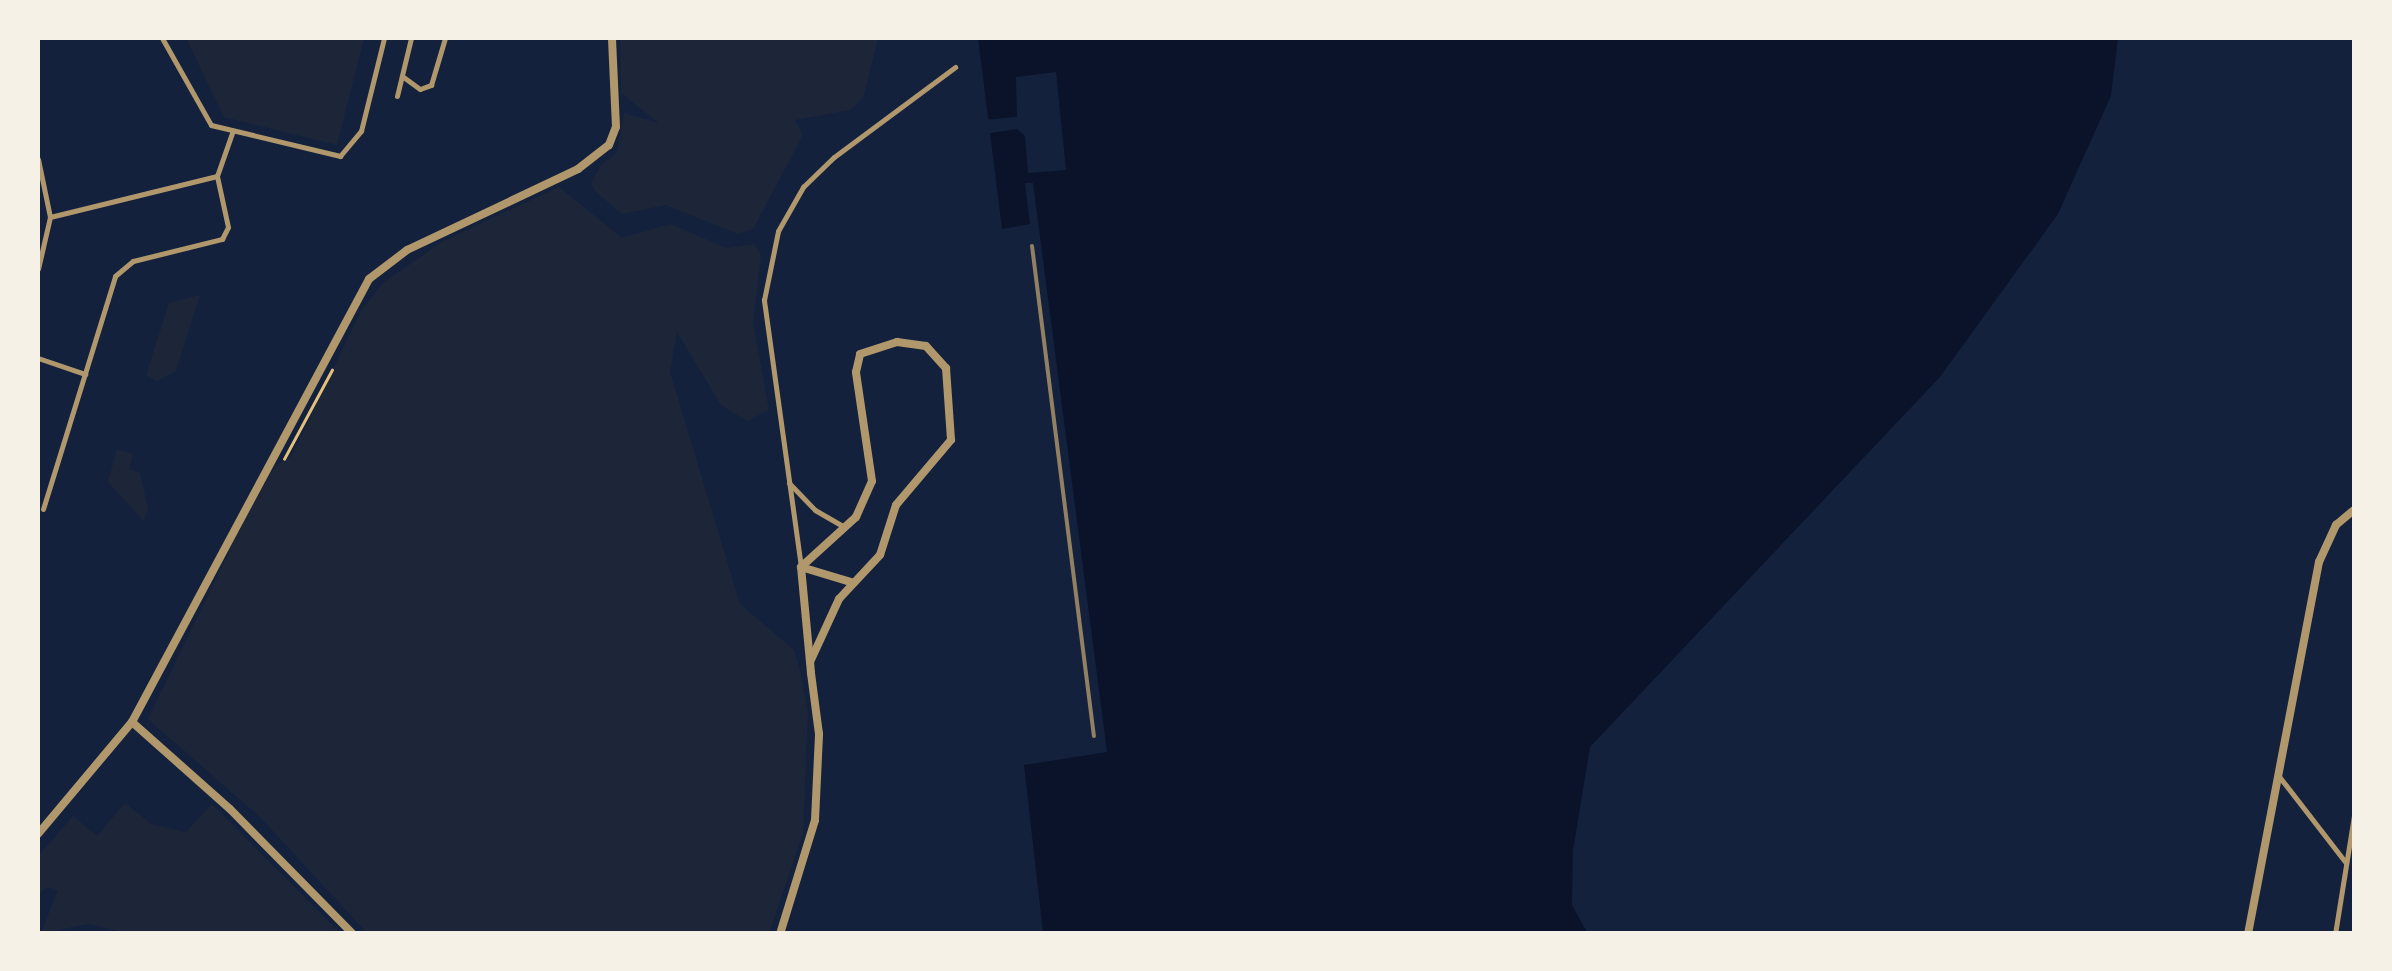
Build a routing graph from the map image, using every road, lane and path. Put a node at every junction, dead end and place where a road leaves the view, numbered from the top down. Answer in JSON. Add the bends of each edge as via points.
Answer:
{"nodes":[{"id":1,"x":162,"y":38,"type":"edge"},
{"id":2,"x":384,"y":38,"type":"edge"},
{"id":3,"x":411,"y":38,"type":"edge"},
{"id":4,"x":446,"y":38,"type":"edge"},
{"id":5,"x":612,"y":38,"type":"edge"},
{"id":6,"x":955,"y":67,"type":"dead end"},
{"id":7,"x":402,"y":76,"type":"junction"},
{"id":8,"x":397,"y":96,"type":"dead end"},
{"id":9,"x":232,"y":133,"type":"junction"},
{"id":10,"x":38,"y":160,"type":"edge"},
{"id":11,"x":217,"y":176,"type":"junction"},
{"id":12,"x":50,"y":217,"type":"junction"},
{"id":13,"x":38,"y":269,"type":"edge"},
{"id":14,"x":38,"y":358,"type":"edge"},
{"id":15,"x":333,"y":370,"type":"dead end"},
{"id":16,"x":84,"y":374,"type":"junction"},
{"id":17,"x":280,"y":461,"type":"dead end"},
{"id":18,"x":788,"y":482,"type":"junction"},
{"id":19,"x":43,"y":510,"type":"dead end"},
{"id":20,"x":2354,"y":510,"type":"edge"},
{"id":21,"x":845,"y":527,"type":"junction"},
{"id":22,"x":802,"y":567,"type":"junction"},
{"id":23,"x":854,"y":583,"type":"junction"},
{"id":24,"x":810,"y":662,"type":"junction"},
{"id":25,"x":132,"y":722,"type":"junction"},
{"id":26,"x":2278,"y":775,"type":"junction"},
{"id":27,"x":2354,"y":815,"type":"edge"},
{"id":28,"x":38,"y":834,"type":"edge"},
{"id":29,"x":2346,"y":863,"type":"junction"},
{"id":30,"x":353,"y":934,"type":"edge"},
{"id":31,"x":780,"y":934,"type":"edge"},
{"id":32,"x":2248,"y":934,"type":"edge"},
{"id":33,"x":2335,"y":934,"type":"edge"}],
"edges":[{"from":1,"to":9,"type":"street","via":[[203,118]]},
{"from":2,"to":9,"type":"street","via":[[361,131],[346,154],[328,156]]},
{"from":3,"to":7,"type":"street"},
{"from":4,"to":7,"type":"street","via":[[431,85],[420,89]]},
{"from":5,"to":25,"type":"street","via":[[616,127],[603,152],[406,250],[356,295]]},
{"from":6,"to":18,"type":"street","via":[[834,157],[804,187],[778,231],[764,300]]},
{"from":7,"to":8,"type":"street"},
{"from":9,"to":11,"type":"street"},
{"from":10,"to":12,"type":"street"},
{"from":11,"to":12,"type":"street"},
{"from":11,"to":16,"type":"street","via":[[228,226],[222,240],[122,267]]},
{"from":12,"to":13,"type":"street"},
{"from":14,"to":16,"type":"street"},
{"from":15,"to":17,"type":"path","via":[[289,456]]},
{"from":16,"to":19,"type":"street"},
{"from":18,"to":21,"type":"street","via":[[815,510]]},
{"from":18,"to":22,"type":"street"},
{"from":20,"to":26,"type":"street","via":[[2336,526],[2318,562]]},
{"from":21,"to":22,"type":"street"},
{"from":21,"to":23,"type":"street","via":[[872,481],[856,361],[876,344],[926,346],[946,368],[951,440],[896,505],[880,555]]},
{"from":22,"to":23,"type":"street"},
{"from":22,"to":24,"type":"street"},
{"from":23,"to":24,"type":"street","via":[[821,629]]},
{"from":24,"to":31,"type":"street","via":[[819,734],[815,820]]},
{"from":25,"to":28,"type":"street"},
{"from":25,"to":30,"type":"street","via":[[230,809]]},
{"from":26,"to":29,"type":"street"},
{"from":26,"to":32,"type":"street"},
{"from":27,"to":29,"type":"street"},
{"from":29,"to":33,"type":"street"}]}
